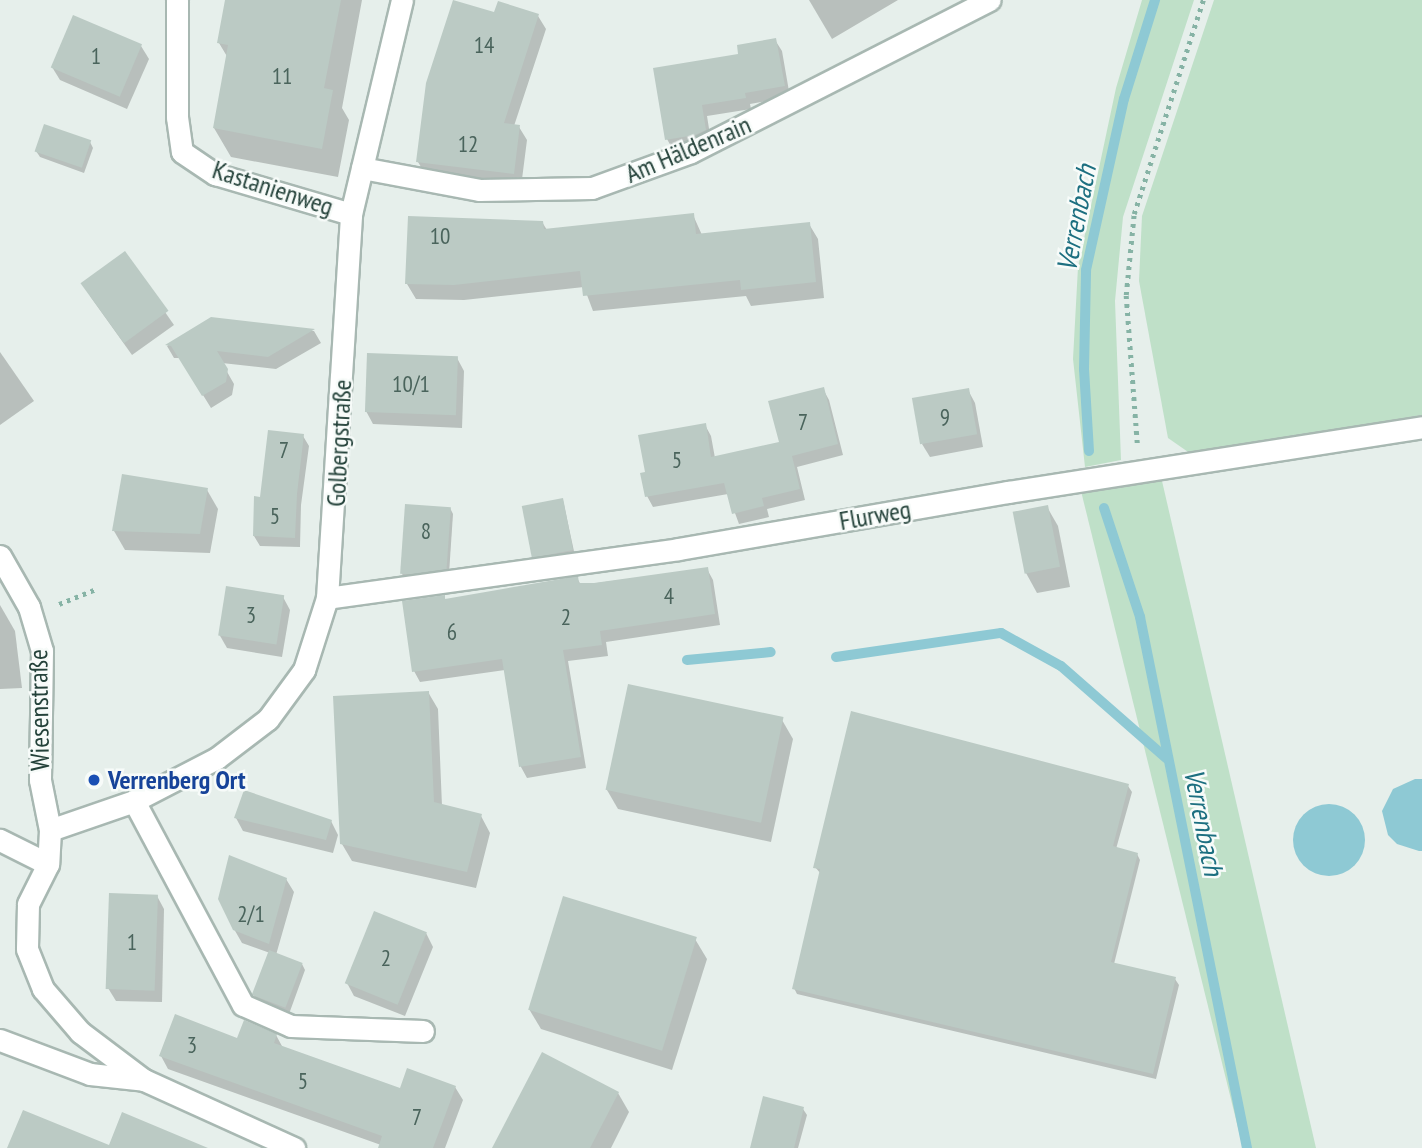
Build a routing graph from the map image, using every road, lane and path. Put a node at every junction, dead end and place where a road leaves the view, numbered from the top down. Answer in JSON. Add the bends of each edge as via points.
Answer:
{"nodes":[{"id":1,"x":177,"y":0,"type":"edge"},
{"id":2,"x":402,"y":0,"type":"edge"},
{"id":3,"x":989,"y":0,"type":"edge"},
{"id":4,"x":1203,"y":0,"type":"edge"},
{"id":5,"x":362,"y":168,"type":"junction"},
{"id":6,"x":351,"y":214,"type":"junction"},
{"id":7,"x":1422,"y":427,"type":"edge"},
{"id":8,"x":1140,"y":471,"type":"junction"},
{"id":9,"x":0,"y":556,"type":"edge"},
{"id":10,"x":94,"y":590,"type":"dead end"},
{"id":11,"x":327,"y":598,"type":"junction"},
{"id":12,"x":32,"y":615,"type":"junction"},
{"id":13,"x":134,"y":801,"type":"junction"},
{"id":14,"x":50,"y":830,"type":"junction"},
{"id":15,"x":0,"y":840,"type":"edge"},
{"id":16,"x":48,"y":863,"type":"junction"},
{"id":17,"x":423,"y":1031,"type":"dead end"},
{"id":18,"x":0,"y":1040,"type":"edge"},
{"id":19,"x":144,"y":1080,"type":"junction"},
{"id":20,"x":294,"y":1148,"type":"edge"}],
"edges":[{"from":1,"to":6,"type":"street","name":"Kastanienweg","via":[[177,117],[182,152],[215,174]]},
{"from":2,"to":5,"type":"street","name":"Golbergstraße"},
{"from":3,"to":5,"type":"street","name":"Am Häldenrain","via":[[691,152],[592,188],[479,190]]},
{"from":4,"to":8,"type":"path","via":[[1134,214],[1126,295]]},
{"from":5,"to":6,"type":"street","name":"Golbergstraße"},
{"from":6,"to":11,"type":"street","name":"Golbergstraße"},
{"from":7,"to":8,"type":"street","name":"Flurweg"},
{"from":8,"to":11,"type":"street","name":"Flurweg","via":[[678,550]]},
{"from":9,"to":12,"type":"street","name":"Wiesenstraße"},
{"from":10,"to":12,"type":"path"},
{"from":11,"to":13,"type":"street","name":"Golbergstraße","via":[[304,670],[268,719],[217,758]]},
{"from":12,"to":14,"type":"street","name":"Wiesenstraße","via":[[43,650],[40,780]]},
{"from":13,"to":14,"type":"street","name":"Golbergstraße"},
{"from":13,"to":17,"type":"street","via":[[243,1005],[291,1027]]},
{"from":14,"to":16,"type":"street"},
{"from":15,"to":16,"type":"street"},
{"from":16,"to":19,"type":"street","via":[[29,904],[26,949],[43,989],[79,1032]]},
{"from":18,"to":19,"type":"street","via":[[90,1074]]},
{"from":19,"to":20,"type":"street"}]}
